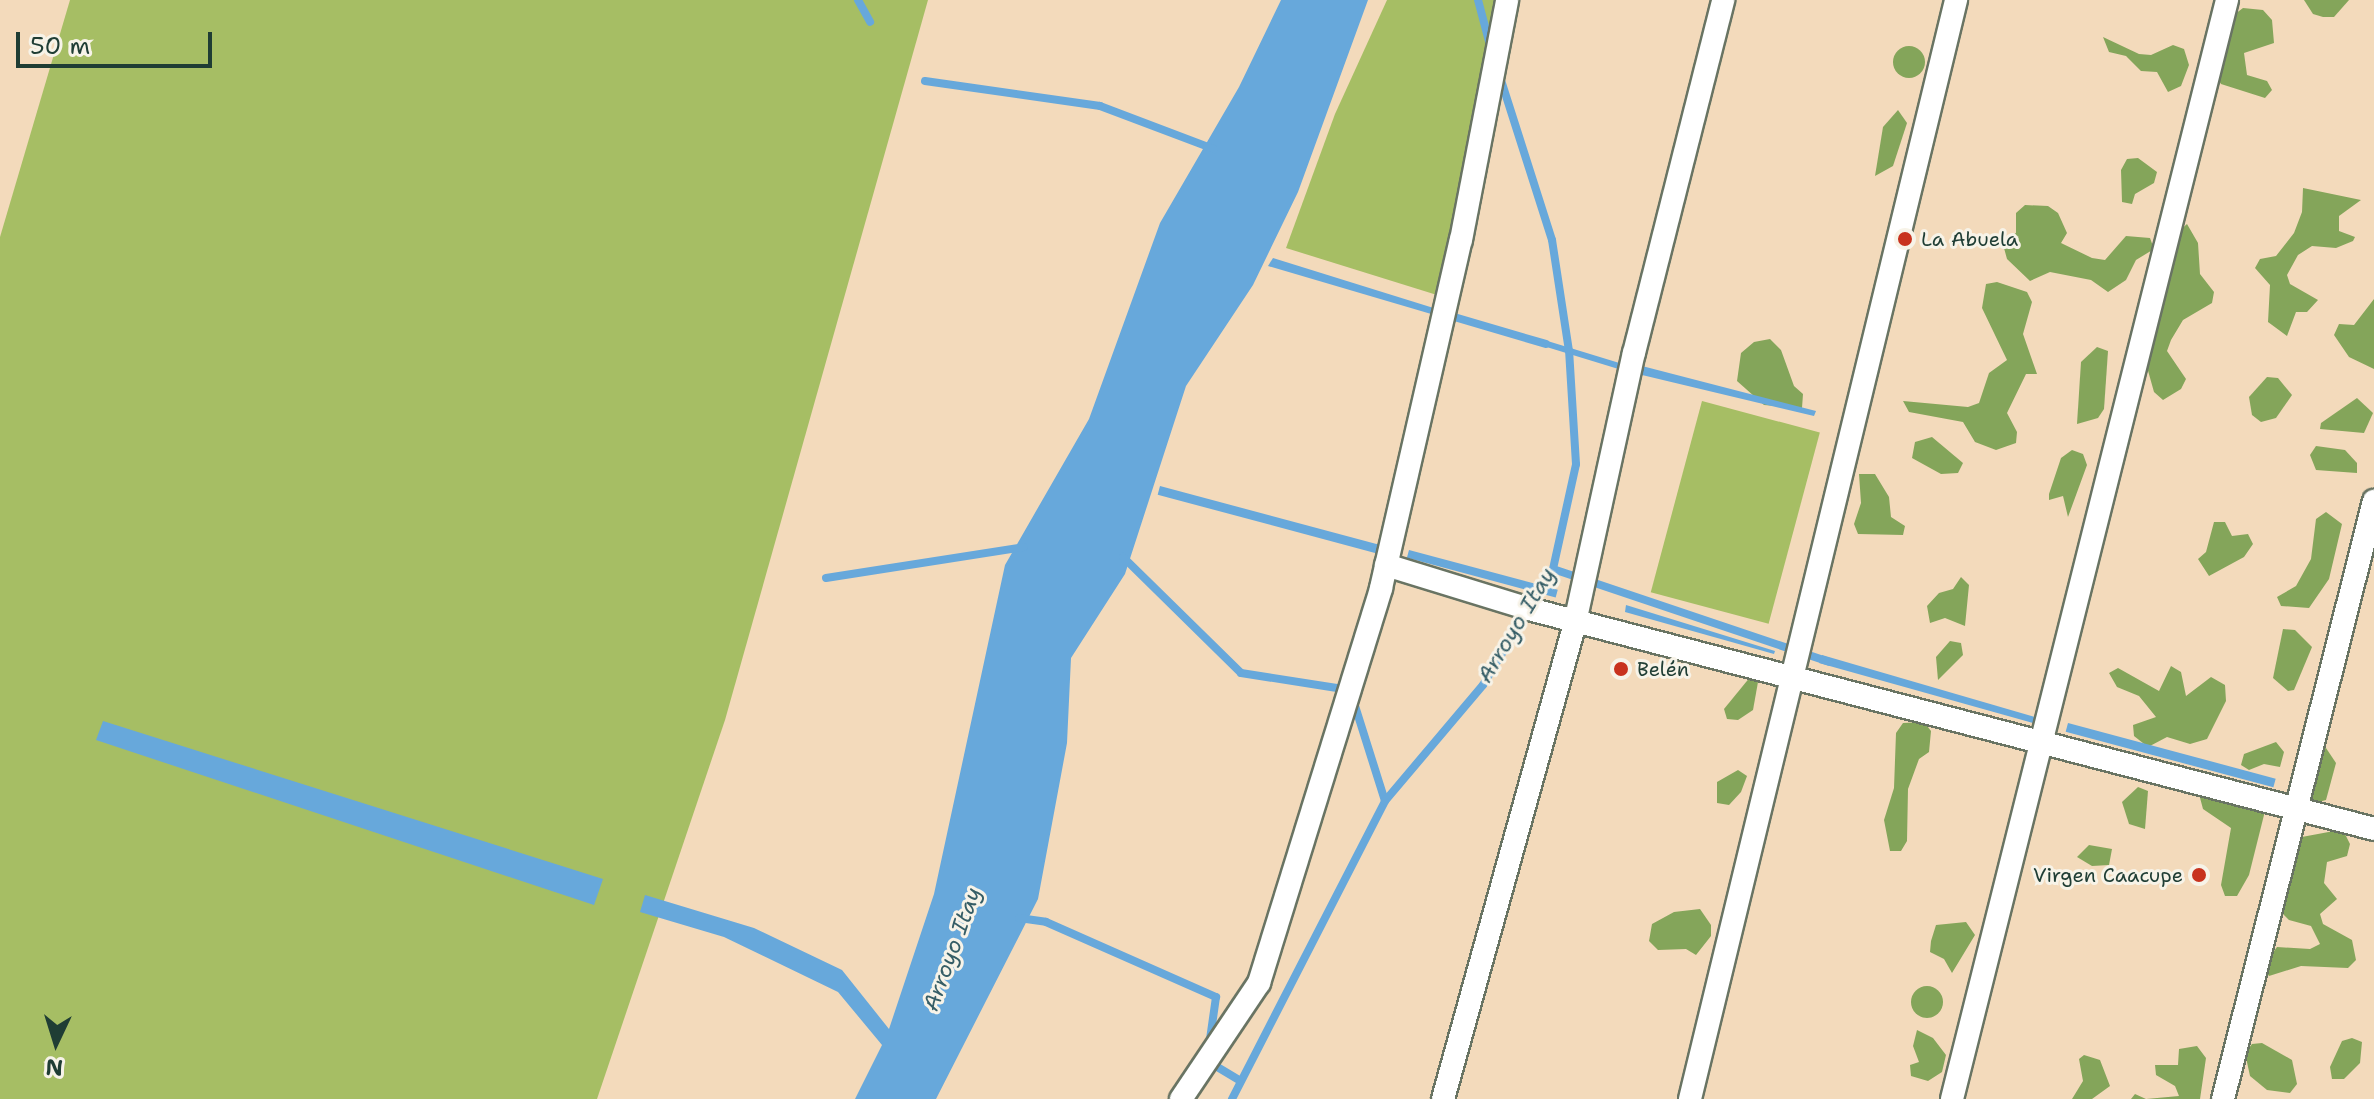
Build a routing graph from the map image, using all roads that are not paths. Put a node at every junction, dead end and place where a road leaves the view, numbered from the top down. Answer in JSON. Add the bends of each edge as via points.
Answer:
{"nodes":[{"id":1,"x":1723,"y":0,"type":"edge"},
{"id":2,"x":1956,"y":0,"type":"edge"},
{"id":3,"x":2227,"y":0,"type":"edge"},
{"id":4,"x":1504,"y":10,"type":"edge"},
{"id":5,"x":2374,"y":501,"type":"edge"},
{"id":6,"x":1386,"y":565,"type":"junction"},
{"id":7,"x":1576,"y":618,"type":"junction"},
{"id":8,"x":1792,"y":674,"type":"junction"},
{"id":9,"x":2045,"y":740,"type":"junction"},
{"id":10,"x":2298,"y":809,"type":"junction"},
{"id":11,"x":2374,"y":829,"type":"edge"},
{"id":12,"x":1181,"y":1099,"type":"edge"},
{"id":13,"x":1443,"y":1099,"type":"edge"},
{"id":14,"x":1690,"y":1099,"type":"edge"},
{"id":15,"x":1952,"y":1099,"type":"edge"},
{"id":16,"x":2223,"y":1099,"type":"edge"}],
"edges":[{"from":1,"to":7,"type":"street","via":[[1634,353]]},
{"from":2,"to":8,"type":"street"},
{"from":3,"to":9,"type":"street"},
{"from":4,"to":6,"type":"street","via":[[1461,240]]},
{"from":5,"to":10,"type":"street"},
{"from":6,"to":7,"type":"street"},
{"from":6,"to":12,"type":"street","via":[[1259,983]]},
{"from":7,"to":8,"type":"street"},
{"from":7,"to":13,"type":"street"},
{"from":8,"to":9,"type":"street"},
{"from":8,"to":14,"type":"street"},
{"from":9,"to":10,"type":"street"},
{"from":9,"to":15,"type":"street"},
{"from":10,"to":11,"type":"street"},
{"from":10,"to":16,"type":"street"}]}
